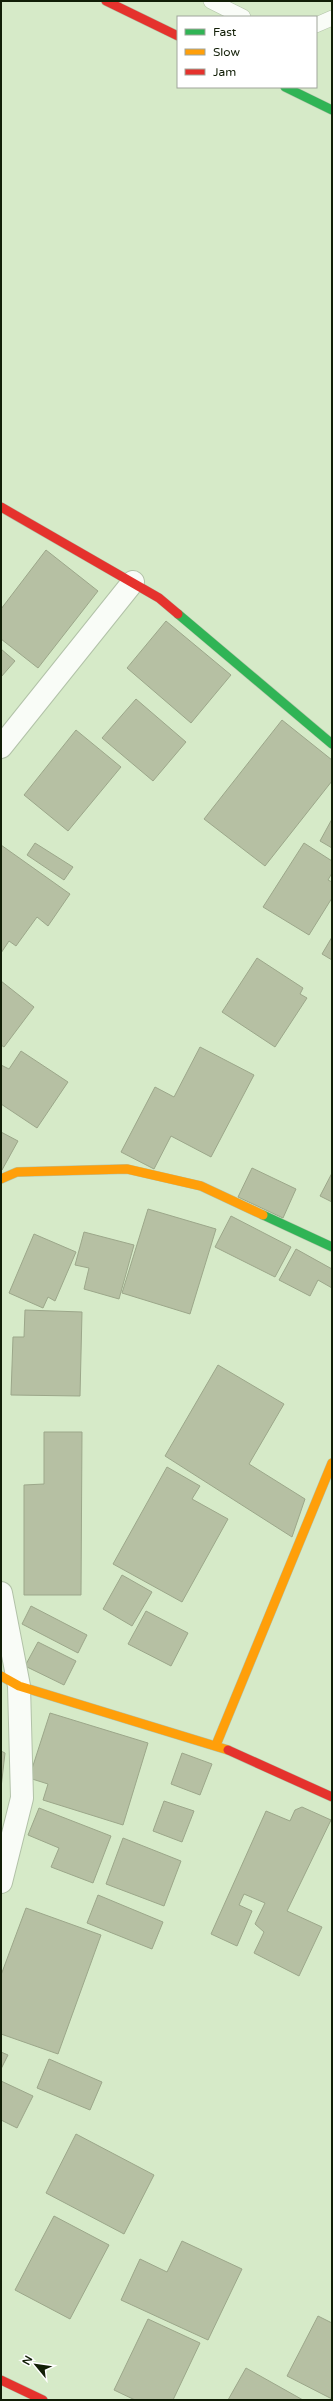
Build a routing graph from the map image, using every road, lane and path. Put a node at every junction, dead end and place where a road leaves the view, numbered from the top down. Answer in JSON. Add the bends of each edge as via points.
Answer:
{"nodes":[{"id":1,"x":106,"y":1,"type":"edge"},
{"id":2,"x":211,"y":1,"type":"edge"},
{"id":3,"x":241,"y":16,"type":"edge"},
{"id":4,"x":332,"y":18,"type":"edge"},
{"id":5,"x":317,"y":25,"type":"edge"},
{"id":6,"x":177,"y":36,"type":"edge"},
{"id":7,"x":286,"y":88,"type":"edge"},
{"id":8,"x":332,"y":110,"type":"edge"},
{"id":9,"x":1,"y":507,"type":"edge"},
{"id":10,"x":133,"y":582,"type":"junction"},
{"id":11,"x":332,"y":744,"type":"edge"},
{"id":12,"x":1,"y":747,"type":"edge"},
{"id":13,"x":1,"y":1179,"type":"edge"},
{"id":14,"x":332,"y":1247,"type":"edge"},
{"id":15,"x":332,"y":1463,"type":"edge"},
{"id":16,"x":1,"y":1593,"type":"edge"},
{"id":17,"x":10,"y":1681,"type":"edge"},
{"id":18,"x":216,"y":1745,"type":"junction"},
{"id":19,"x":332,"y":1797,"type":"edge"},
{"id":20,"x":1,"y":1882,"type":"edge"},
{"id":21,"x":1,"y":2380,"type":"edge"},
{"id":22,"x":43,"y":2400,"type":"edge"}],
"edges":[{"from":1,"to":6,"type":"street"},
{"from":2,"to":3,"type":"lane"},
{"from":4,"to":5,"type":"lane"},
{"from":7,"to":8,"type":"street"},
{"from":9,"to":10,"type":"street"},
{"from":10,"to":11,"type":"street","via":[[159,598]]},
{"from":10,"to":12,"type":"street"},
{"from":13,"to":14,"type":"street","via":[[17,1172],[127,1169],[201,1186]]},
{"from":15,"to":18,"type":"street"},
{"from":16,"to":17,"type":"street"},
{"from":17,"to":18,"type":"street"},
{"from":17,"to":20,"type":"street","via":[[22,1798]]},
{"from":18,"to":19,"type":"street"},
{"from":21,"to":22,"type":"street"}]}
